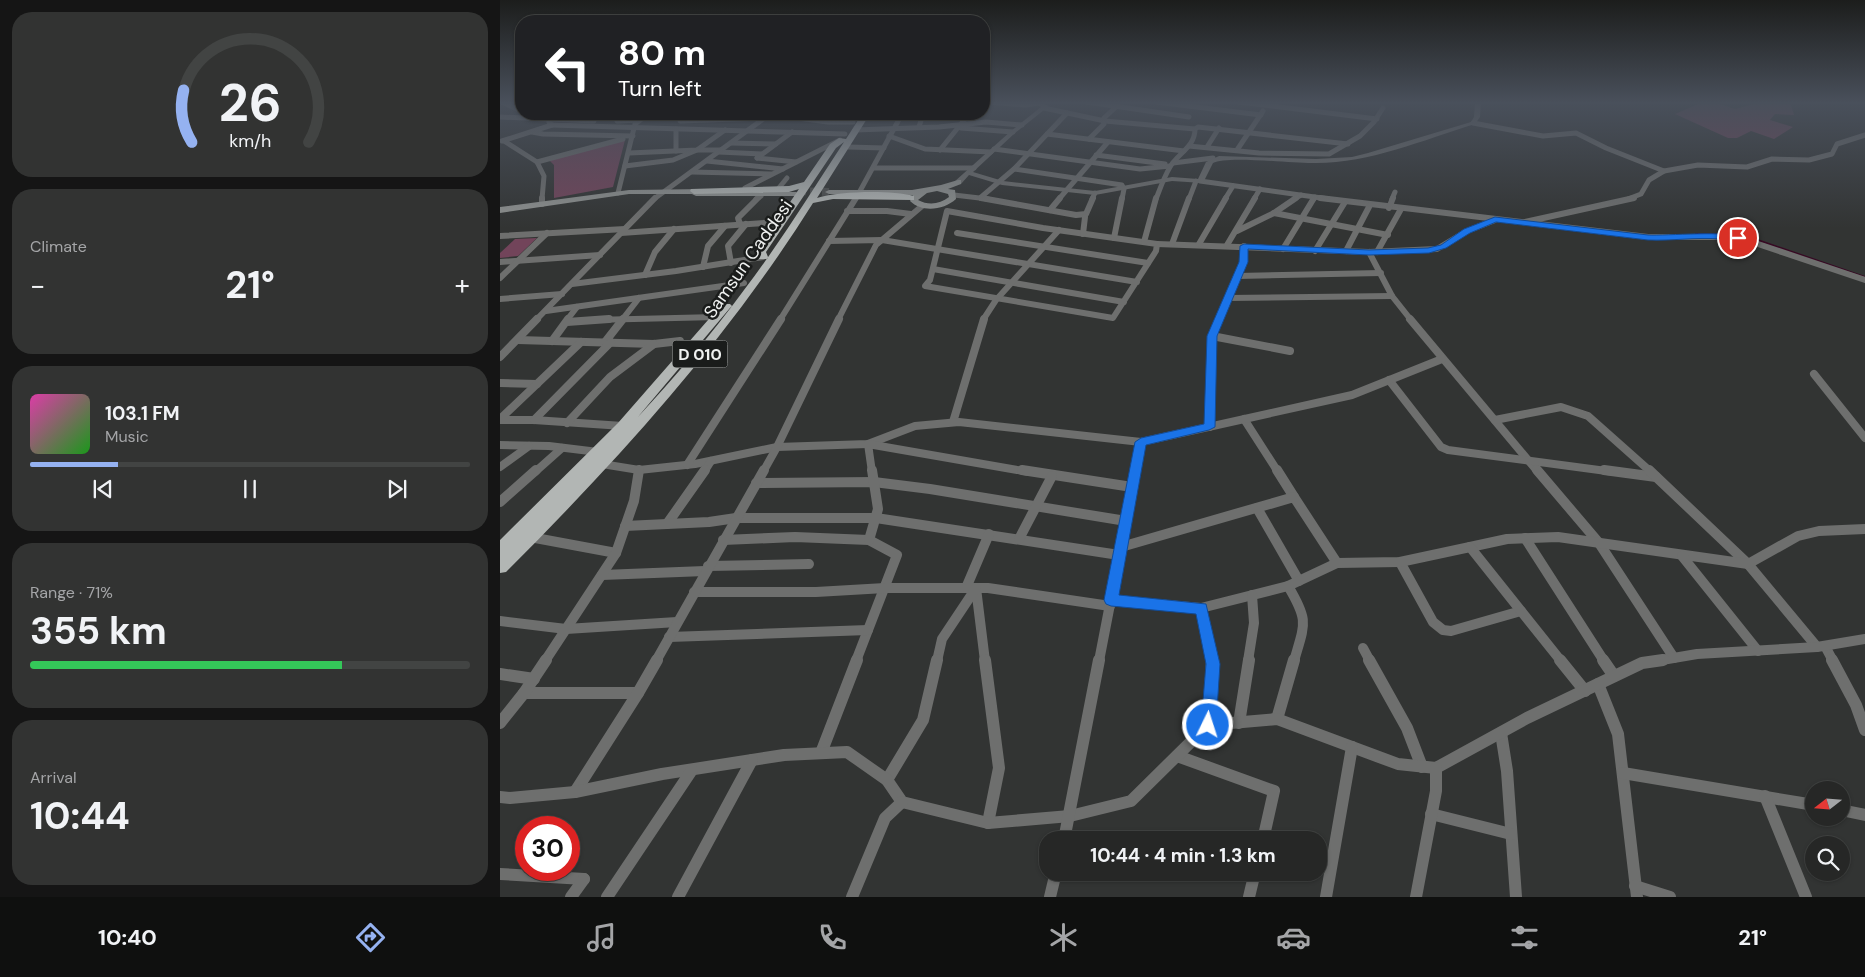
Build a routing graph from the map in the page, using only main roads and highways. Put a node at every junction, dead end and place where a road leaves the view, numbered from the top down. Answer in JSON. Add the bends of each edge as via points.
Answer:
{"nodes":[{"id":1,"x":836,"y":144,"type":"edge"},
{"id":2,"x":843,"y":144,"type":"edge"},
{"id":3,"x":847,"y":144,"type":"edge"},
{"id":4,"x":808,"y":184,"type":"junction"},
{"id":5,"x":931,"y":189,"type":"junction"},
{"id":6,"x":828,"y":190,"type":"junction"},
{"id":7,"x":661,"y":193,"type":"junction"},
{"id":8,"x":693,"y":193,"type":"junction"},
{"id":9,"x":858,"y":193,"type":"junction"},
{"id":10,"x":796,"y":196,"type":"junction"},
{"id":11,"x":954,"y":196,"type":"junction"},
{"id":12,"x":916,"y":199,"type":"junction"},
{"id":13,"x":815,"y":201,"type":"junction"},
{"id":14,"x":500,"y":210,"type":"edge"},
{"id":15,"x":500,"y":214,"type":"edge"},
{"id":16,"x":769,"y":257,"type":"junction"},
{"id":17,"x":506,"y":553,"type":"edge"}],
"edges":[{"from":1,"to":4,"type":"highway"},
{"from":2,"to":16,"type":"highway","name":"Samsun Caddesi","number":"D 010"},
{"from":3,"to":6,"type":"highway"},
{"from":4,"to":8,"type":"highway","via":[[797,188]]},
{"from":4,"to":10,"type":"highway"},
{"from":5,"to":11,"type":"main road","via":[[948,190]]},
{"from":5,"to":11,"type":"main road","via":[[958,182]]},
{"from":5,"to":12,"type":"main road"},
{"from":6,"to":9,"type":"highway"},
{"from":6,"to":12,"type":"main road"},
{"from":6,"to":13,"type":"highway"},
{"from":7,"to":8,"type":"main road"},
{"from":7,"to":14,"type":"main road","via":[[618,193]]},
{"from":7,"to":15,"type":"main road","via":[[612,196]]},
{"from":8,"to":10,"type":"main road"},
{"from":8,"to":10,"type":"highway","via":[[708,196]]},
{"from":9,"to":12,"type":"highway"},
{"from":9,"to":13,"type":"highway"},
{"from":10,"to":16,"type":"highway","via":[[761,252]]},
{"from":11,"to":12,"type":"main road","via":[[941,205]]},
{"from":11,"to":12,"type":"main road","via":[[947,211]]},
{"from":13,"to":16,"type":"highway","via":[[786,247]]},
{"from":16,"to":17,"type":"highway","name":"Samsun Caddesi","number":"D 010","via":[[623,426]]},
{"from":16,"to":17,"type":"highway","name":"Samsun Caddesi","number":"D 010","via":[[703,350],[602,464],[530,537]]}]}
